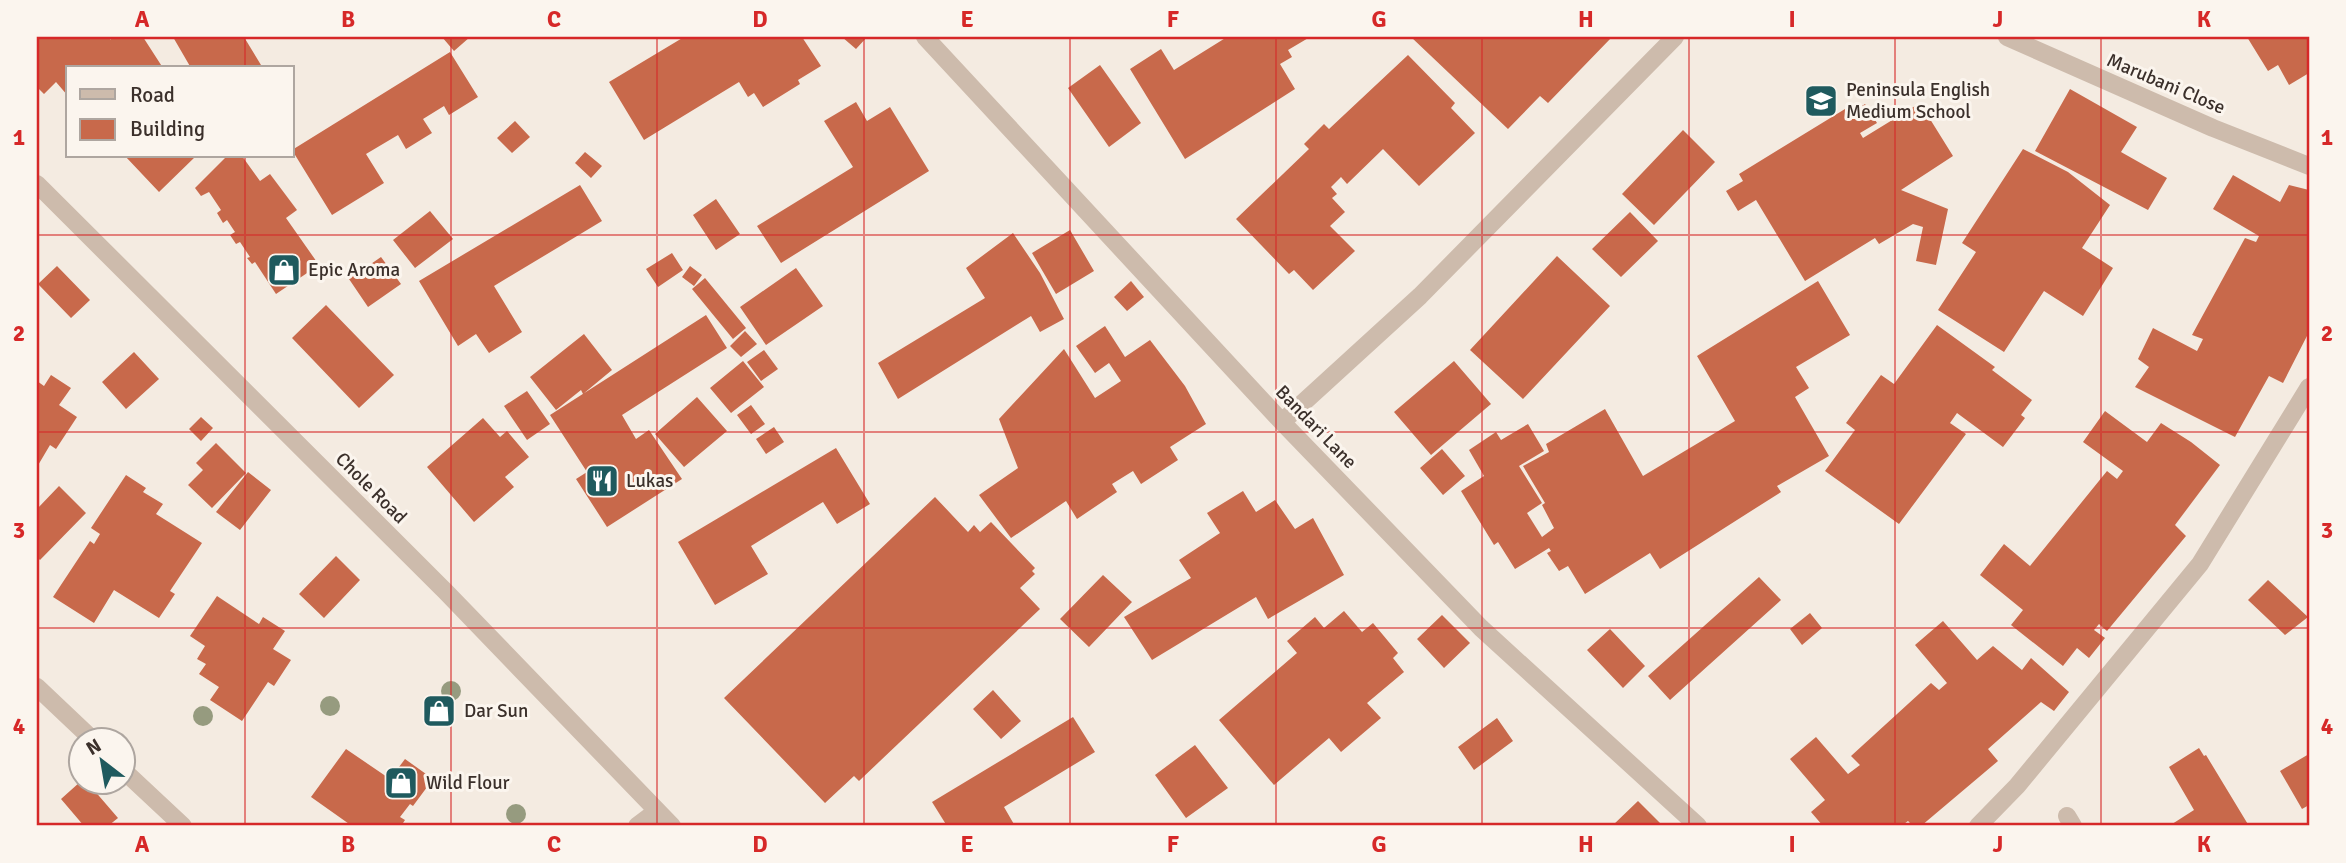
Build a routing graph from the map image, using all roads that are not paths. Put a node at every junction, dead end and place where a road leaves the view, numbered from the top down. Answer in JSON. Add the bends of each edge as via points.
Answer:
{"nodes":[{"id":1,"x":925,"y":37,"type":"edge"},
{"id":2,"x":1675,"y":37,"type":"edge"},
{"id":3,"x":2007,"y":37,"type":"edge"},
{"id":4,"x":2309,"y":166,"type":"edge"},
{"id":5,"x":37,"y":184,"type":"edge"},
{"id":6,"x":2309,"y":387,"type":"edge"},
{"id":7,"x":1282,"y":422,"type":"junction"},
{"id":8,"x":37,"y":687,"type":"edge"},
{"id":9,"x":78,"y":726,"type":"edge"},
{"id":10,"x":136,"y":782,"type":"edge"},
{"id":11,"x":657,"y":811,"type":"junction"},
{"id":12,"x":183,"y":826,"type":"edge"},
{"id":13,"x":637,"y":826,"type":"edge"},
{"id":14,"x":672,"y":826,"type":"edge"},
{"id":15,"x":1698,"y":826,"type":"edge"},
{"id":16,"x":1978,"y":826,"type":"edge"}],
"edges":[{"from":1,"to":7,"type":"street","name":"Bandari Lane"},
{"from":2,"to":7,"type":"street","via":[[1420,296]]},
{"from":3,"to":4,"type":"street","name":"Marubani Close"},
{"from":5,"to":11,"type":"street","name":"Chole Road","via":[[446,592]]},
{"from":6,"to":16,"type":"street","via":[[2200,564],[2017,786]]},
{"from":7,"to":15,"type":"street","name":"Bandari Lane","via":[[1481,628]]},
{"from":8,"to":9,"type":"street"},
{"from":10,"to":12,"type":"street"},
{"from":11,"to":13,"type":"street"},
{"from":11,"to":14,"type":"street","name":"Chole Road"}]}
